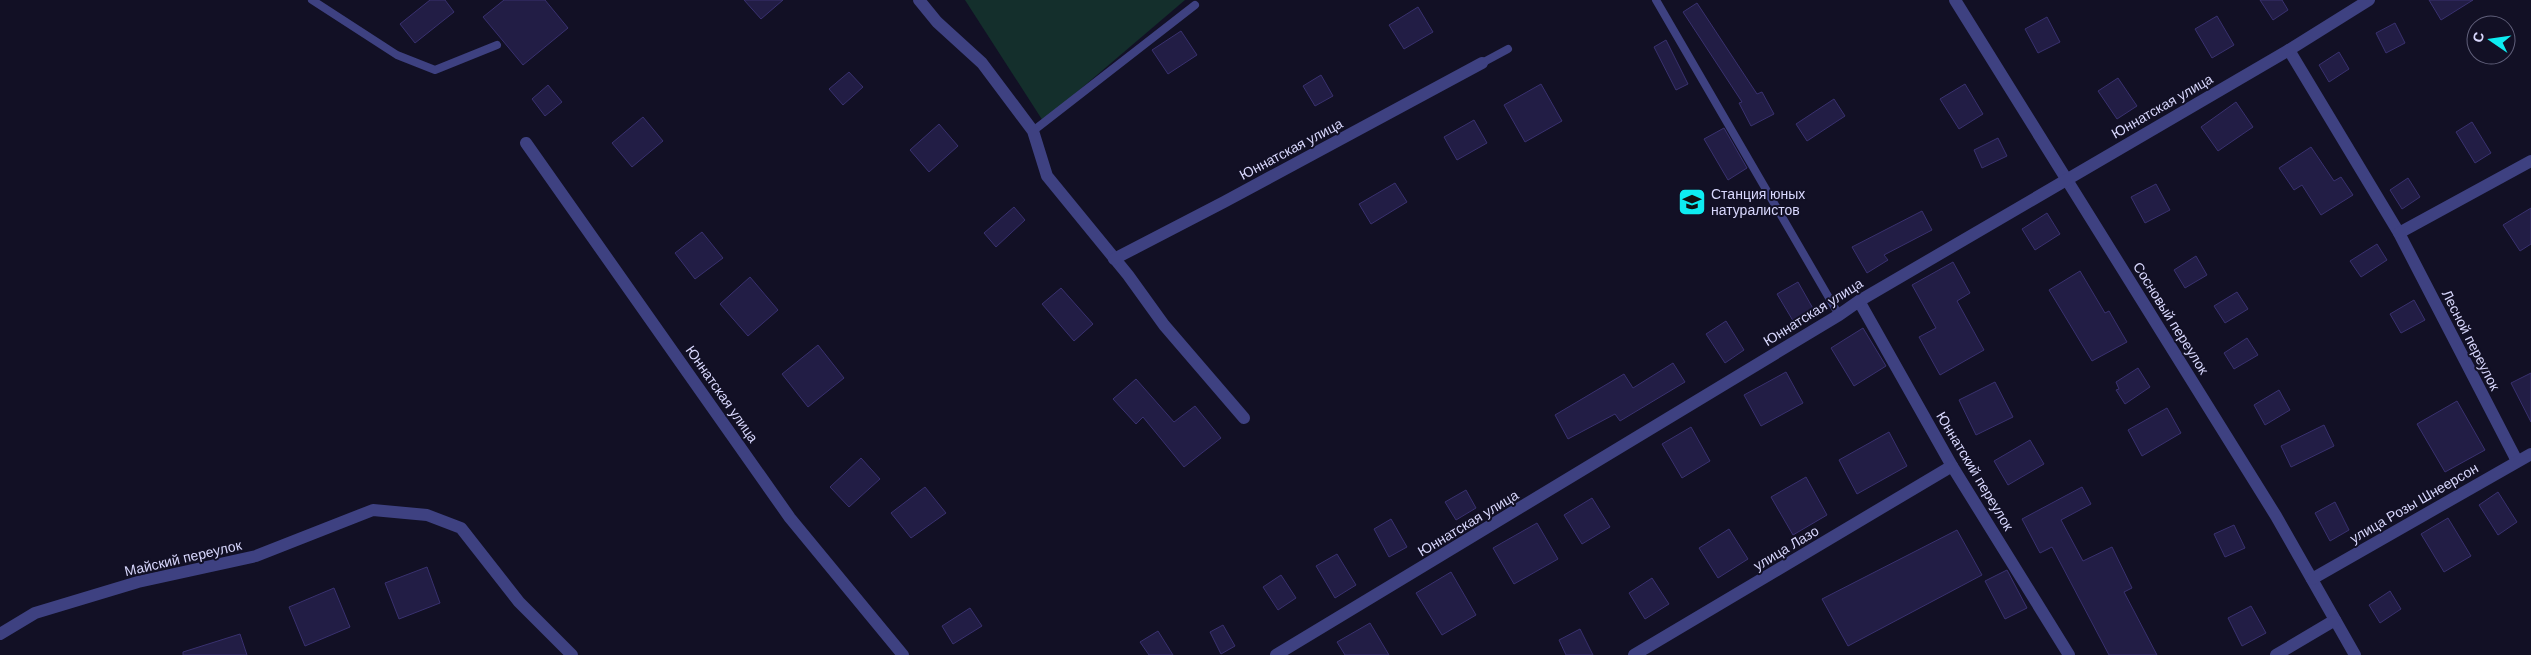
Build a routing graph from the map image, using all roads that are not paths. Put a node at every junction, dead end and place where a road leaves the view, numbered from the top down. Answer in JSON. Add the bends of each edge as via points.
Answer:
{"nodes":[{"id":1,"x":312,"y":0,"type":"edge"},
{"id":2,"x":919,"y":0,"type":"edge"},
{"id":3,"x":1656,"y":0,"type":"edge"},
{"id":4,"x":2369,"y":0,"type":"edge"},
{"id":5,"x":1962,"y":2,"type":"edge"},
{"id":6,"x":1195,"y":5,"type":"dead end"},
{"id":7,"x":497,"y":45,"type":"dead end"},
{"id":8,"x":1508,"y":49,"type":"dead end"},
{"id":9,"x":2289,"y":50,"type":"junction"},
{"id":10,"x":1482,"y":63,"type":"joint"},
{"id":11,"x":1033,"y":131,"type":"junction"},
{"id":12,"x":526,"y":143,"type":"dead end"},
{"id":13,"x":2531,"y":161,"type":"edge"},
{"id":14,"x":2068,"y":178,"type":"junction"},
{"id":15,"x":2399,"y":233,"type":"junction"},
{"id":16,"x":1114,"y":259,"type":"junction"},
{"id":17,"x":1859,"y":301,"type":"junction"},
{"id":18,"x":1839,"y":315,"type":"junction"},
{"id":19,"x":1244,"y":418,"type":"dead end"},
{"id":20,"x":2531,"y":454,"type":"edge"},
{"id":21,"x":2517,"y":461,"type":"junction"},
{"id":22,"x":1952,"y":466,"type":"junction"},
{"id":23,"x":2312,"y":579,"type":"junction"},
{"id":24,"x":2335,"y":620,"type":"junction"},
{"id":25,"x":0,"y":634,"type":"edge"},
{"id":26,"x":572,"y":655,"type":"edge"},
{"id":27,"x":902,"y":655,"type":"edge"},
{"id":28,"x":1276,"y":655,"type":"edge"},
{"id":29,"x":1634,"y":655,"type":"edge"},
{"id":30,"x":2069,"y":655,"type":"edge"},
{"id":31,"x":2276,"y":655,"type":"edge"},
{"id":32,"x":2354,"y":655,"type":"edge"}],
"edges":[{"from":1,"to":7,"type":"lane","via":[[398,55],[435,70]]},
{"from":2,"to":11,"type":"street","via":[[937,22],[982,64]]},
{"from":3,"to":18,"type":"lane"},
{"from":4,"to":9,"type":"street","name":"Юннатская улица"},
{"from":5,"to":14,"type":"street","name":"Сосновый переулок"},
{"from":6,"to":11,"type":"lane"},
{"from":8,"to":10,"type":"lane"},
{"from":9,"to":14,"type":"street","name":"Юннатская улица"},
{"from":9,"to":15,"type":"street","name":"Лесной переулок"},
{"from":10,"to":16,"type":"street","name":"Юннатская улица"},
{"from":11,"to":16,"type":"street","via":[[1047,176]]},
{"from":12,"to":27,"type":"street","name":"Юннатская улица","via":[[790,518]]},
{"from":13,"to":15,"type":"street"},
{"from":14,"to":17,"type":"street","name":"Юннатская улица"},
{"from":14,"to":23,"type":"street","name":"Сосновый переулок"},
{"from":15,"to":21,"type":"street","name":"Лесной переулок"},
{"from":16,"to":19,"type":"street","via":[[1164,325]]},
{"from":17,"to":18,"type":"street","name":"Юннатская улица"},
{"from":17,"to":22,"type":"street","name":"Юннатский переулок"},
{"from":18,"to":28,"type":"street","name":"Юннатская улица"},
{"from":20,"to":21,"type":"street","name":"улица Розы Шнеерсон"},
{"from":21,"to":23,"type":"street","name":"улица Розы Шнеерсон"},
{"from":22,"to":29,"type":"street","name":"улица Лазо"},
{"from":22,"to":30,"type":"street","name":"Юннатский переулок"},
{"from":23,"to":24,"type":"street","name":"Сосновый переулок"},
{"from":24,"to":31,"type":"street"},
{"from":24,"to":32,"type":"street","name":"Сосновый переулок"},
{"from":25,"to":26,"type":"street","name":"Майский переулок","via":[[35,613],[138,582],[256,556],[373,510],[428,515],[461,528],[519,602]]}]}
